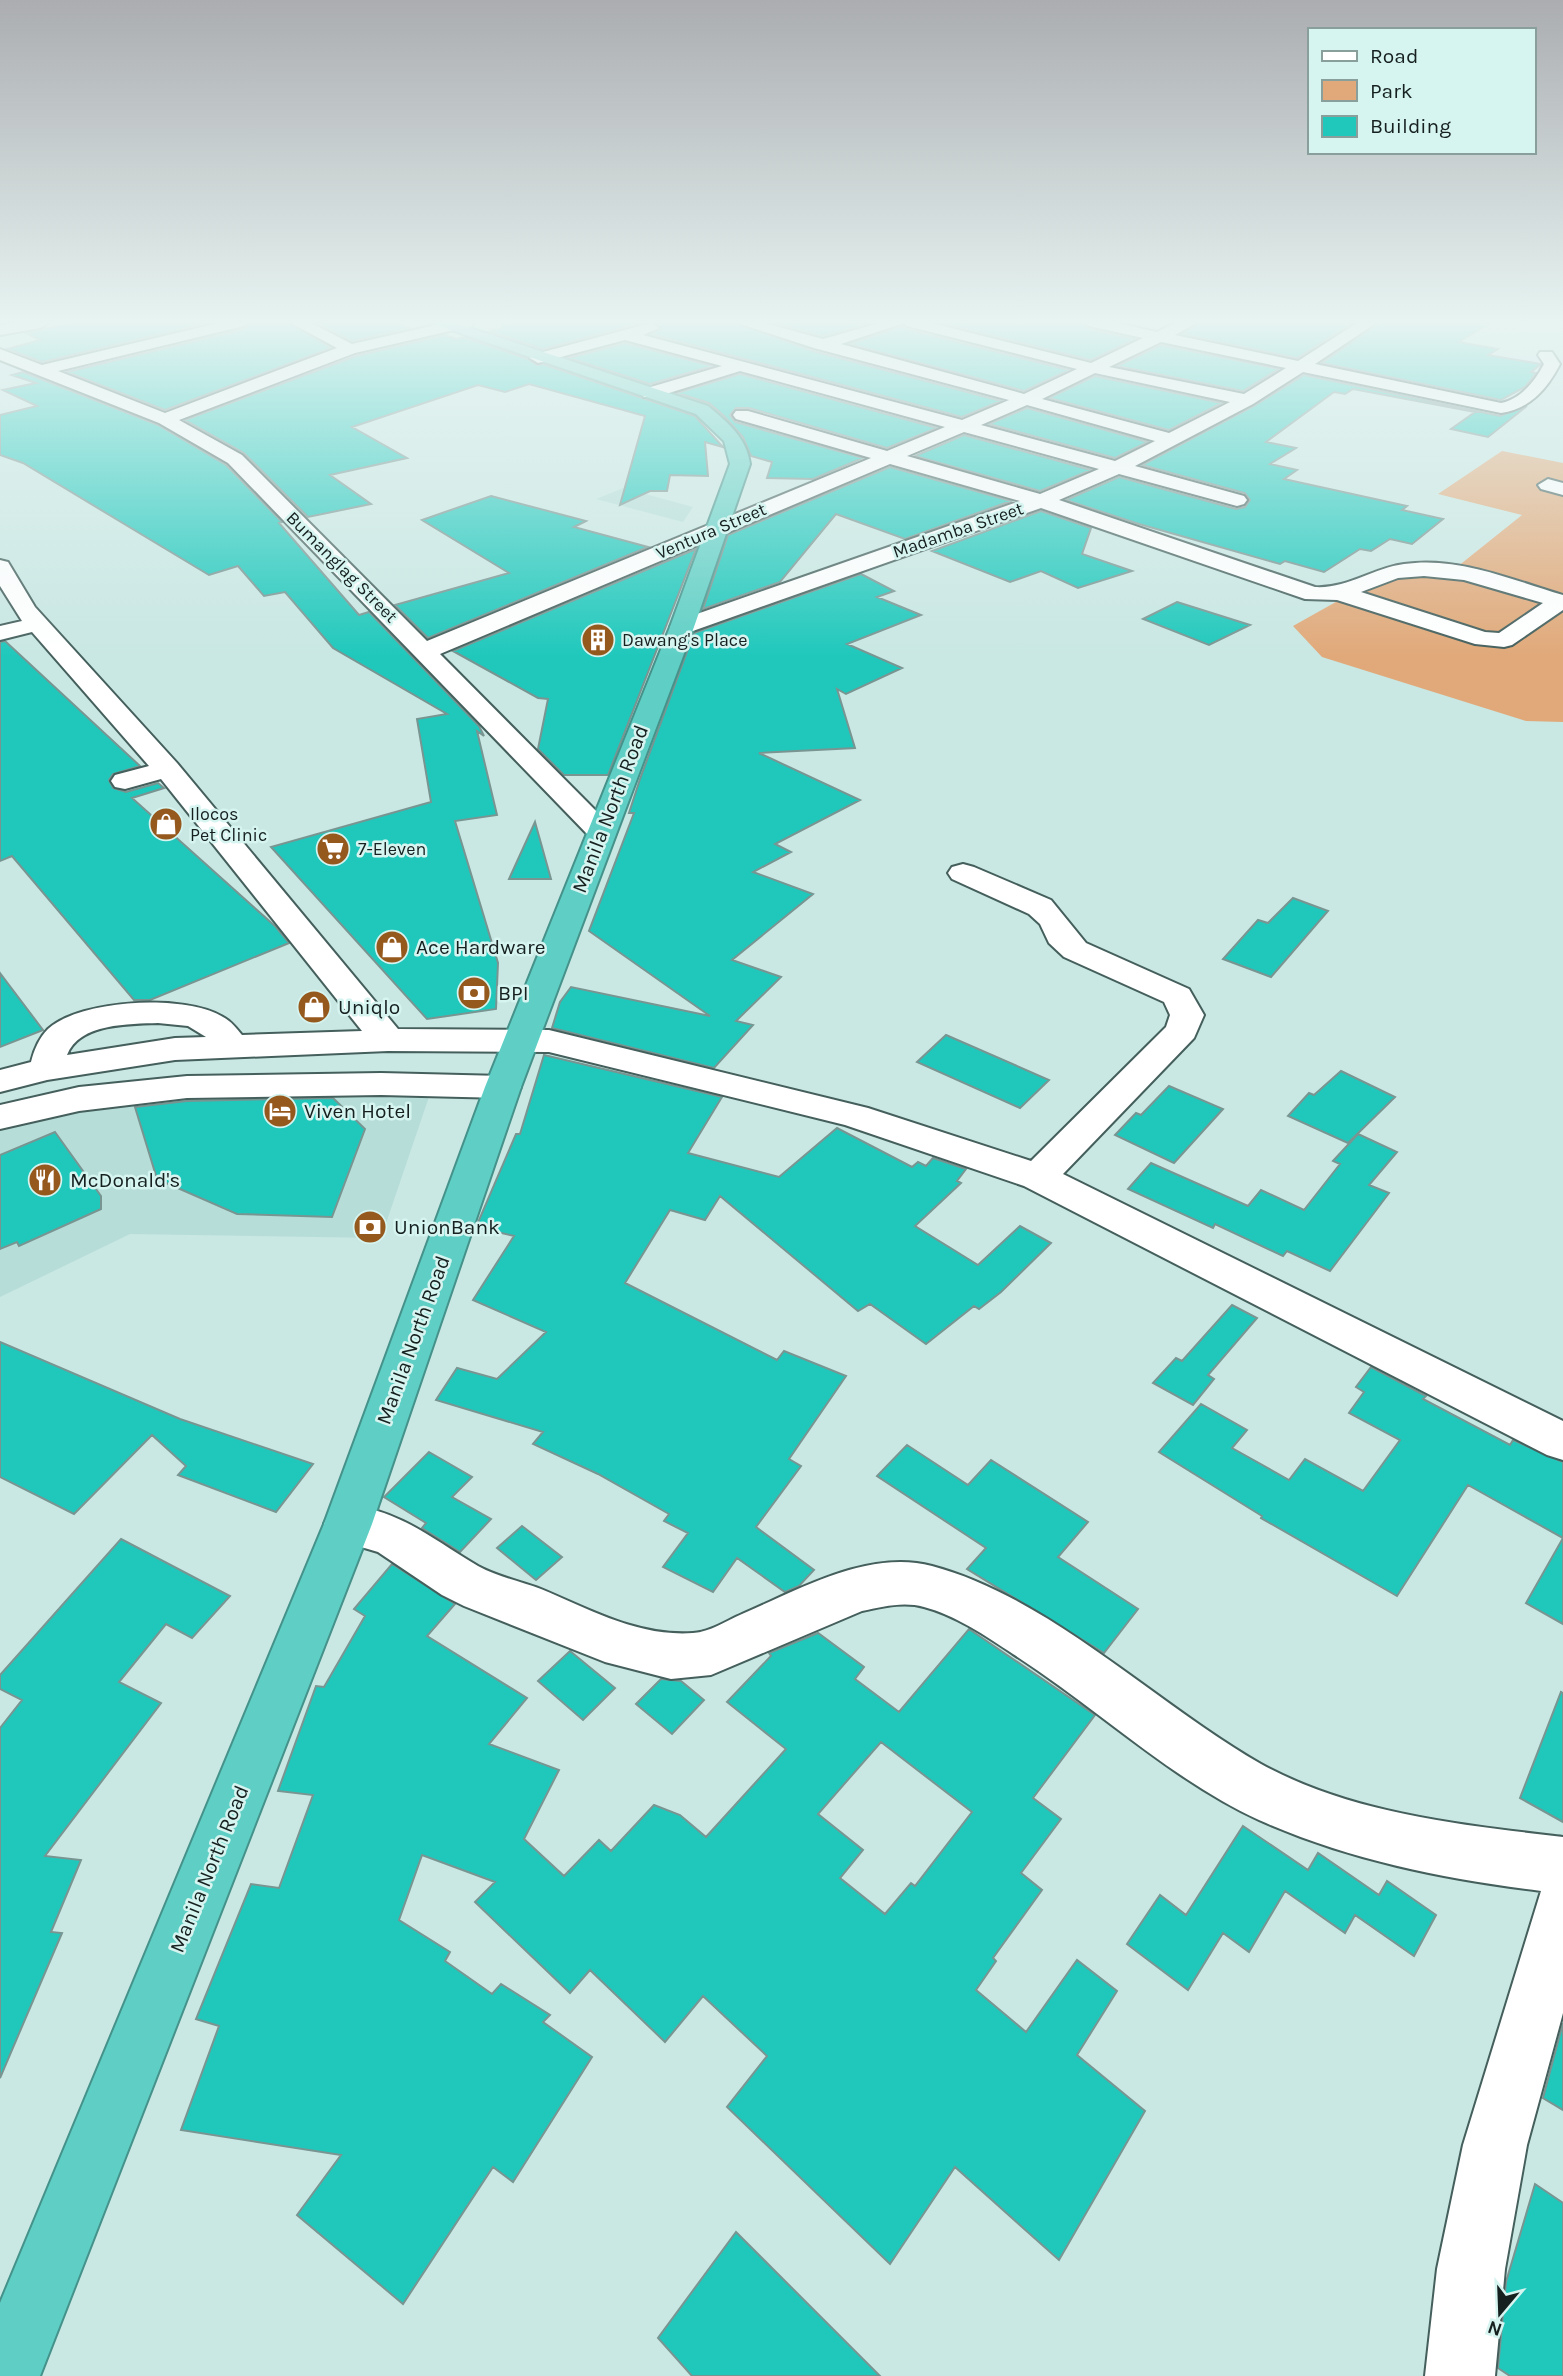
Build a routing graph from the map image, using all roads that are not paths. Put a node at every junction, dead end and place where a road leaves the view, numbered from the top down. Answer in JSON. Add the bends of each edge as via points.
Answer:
{"nodes":[{"id":1,"x":191,"y":434,"type":"edge"},
{"id":2,"x":726,"y":434,"type":"edge"},
{"id":3,"x":808,"y":434,"type":"edge"},
{"id":4,"x":945,"y":434,"type":"edge"},
{"id":5,"x":993,"y":434,"type":"edge"},
{"id":6,"x":1149,"y":434,"type":"edge"},
{"id":7,"x":1184,"y":434,"type":"edge"},
{"id":8,"x":1173,"y":440,"type":"junction"},
{"id":9,"x":889,"y":457,"type":"junction"},
{"id":10,"x":1117,"y":468,"type":"junction"},
{"id":11,"x":1041,"y":500,"type":"junction"},
{"id":12,"x":1237,"y":500,"type":"dead end"},
{"id":13,"x":715,"y":529,"type":"junction"},
{"id":14,"x":0,"y":567,"type":"edge"},
{"id":15,"x":1340,"y":593,"type":"junction"},
{"id":16,"x":1562,"y":601,"type":"edge"},
{"id":17,"x":37,"y":624,"type":"junction"},
{"id":18,"x":682,"y":627,"type":"junction"},
{"id":19,"x":0,"y":633,"type":"edge"},
{"id":20,"x":425,"y":651,"type":"junction"},
{"id":21,"x":167,"y":769,"type":"junction"},
{"id":22,"x":125,"y":781,"type":"dead end"},
{"id":23,"x":600,"y":831,"type":"junction"},
{"id":24,"x":964,"y":873,"type":"dead end"},
{"id":25,"x":522,"y":1039,"type":"junction"},
{"id":26,"x":388,"y":1040,"type":"junction"},
{"id":27,"x":0,"y":1081,"type":"edge"},
{"id":28,"x":503,"y":1087,"type":"junction"},
{"id":29,"x":0,"y":1117,"type":"edge"},
{"id":30,"x":1038,"y":1177,"type":"junction"},
{"id":31,"x":1563,"y":1442,"type":"edge"},
{"id":32,"x":348,"y":1524,"type":"junction"},
{"id":33,"x":1563,"y":1865,"type":"edge"},
{"id":34,"x":1563,"y":1907,"type":"edge"},
{"id":35,"x":5,"y":2376,"type":"edge"},
{"id":36,"x":1460,"y":2376,"type":"edge"}],
"edges":[{"from":1,"to":20,"type":"street","name":"Bumanglag Street","via":[[235,459]]},
{"from":2,"to":13,"type":"highway","name":"Manila North Road","via":[[740,456],[729,499]]},
{"from":3,"to":9,"type":"street"},
{"from":4,"to":9,"type":"street","name":"Ventura Street"},
{"from":5,"to":10,"type":"street"},
{"from":6,"to":8,"type":"street"},
{"from":7,"to":8,"type":"street","name":"Madamba Street"},
{"from":8,"to":10,"type":"street","name":"Madamba Street"},
{"from":9,"to":11,"type":"street"},
{"from":9,"to":13,"type":"street","name":"Ventura Street"},
{"from":10,"to":11,"type":"street","name":"Madamba Street"},
{"from":10,"to":12,"type":"street"},
{"from":11,"to":15,"type":"street","via":[[1313,594]]},
{"from":11,"to":18,"type":"street","name":"Madamba Street"},
{"from":13,"to":18,"type":"highway","name":"Manila North Road"},
{"from":13,"to":20,"type":"street","name":"Ventura Street"},
{"from":14,"to":17,"type":"street"},
{"from":15,"to":16,"type":"street","via":[[1381,574],[1427,569]]},
{"from":15,"to":16,"type":"street","via":[[1483,639],[1504,640]]},
{"from":17,"to":19,"type":"street"},
{"from":17,"to":21,"type":"street"},
{"from":18,"to":23,"type":"highway","name":"Manila North Road"},
{"from":20,"to":23,"type":"street","name":"Bumanglag Street"},
{"from":21,"to":22,"type":"street"},
{"from":21,"to":26,"type":"street"},
{"from":23,"to":25,"type":"highway","name":"Manila North Road"},
{"from":24,"to":30,"type":"street","via":[[1040,907],[1075,950],[1177,996],[1187,1015],[1182,1031]]},
{"from":25,"to":26,"type":"street"},
{"from":25,"to":28,"type":"highway","name":"Manila North Road"},
{"from":25,"to":30,"type":"street","via":[[549,1041],[802,1101]]},
{"from":26,"to":27,"type":"street","via":[[175,1049]]},
{"from":28,"to":29,"type":"street","via":[[187,1087],[79,1099]]},
{"from":28,"to":32,"type":"highway","name":"Manila North Road"},
{"from":30,"to":31,"type":"street"},
{"from":32,"to":33,"type":"street","via":[[390,1532],[462,1582],[635,1648],[668,1655],[694,1656],[857,1592],[892,1583],[928,1586],[1038,1643],[1245,1784],[1334,1822],[1444,1850]]},
{"from":32,"to":35,"type":"highway","name":"Manila North Road"},
{"from":34,"to":36,"type":"street","via":[[1495,2145],[1471,2269]]}]}
